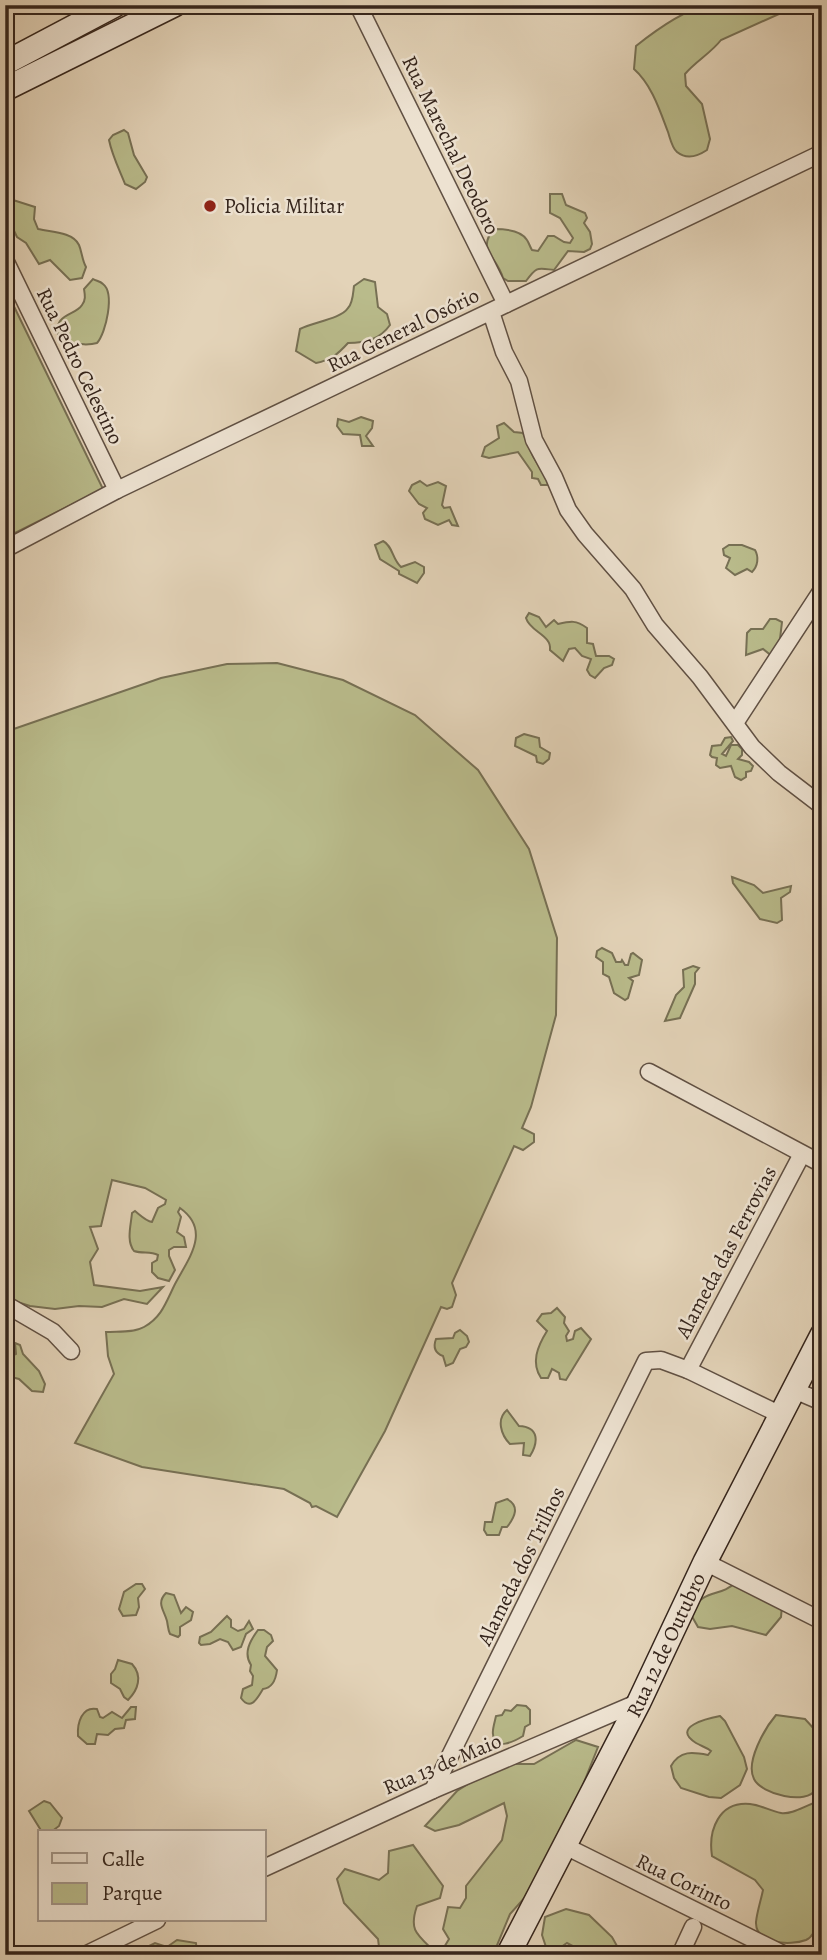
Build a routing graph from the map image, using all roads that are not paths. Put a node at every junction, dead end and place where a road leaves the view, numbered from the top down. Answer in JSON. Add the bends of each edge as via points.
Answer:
{"nodes":[{"id":1,"x":115,"y":5,"type":"edge"},
{"id":2,"x":174,"y":5,"type":"edge"},
{"id":3,"x":358,"y":5,"type":"edge"},
{"id":4,"x":134,"y":14,"type":"edge"},
{"id":5,"x":5,"y":63,"type":"edge"},
{"id":6,"x":5,"y":89,"type":"edge"},
{"id":7,"x":822,"y":153,"type":"edge"},
{"id":8,"x":5,"y":260,"type":"edge"},
{"id":9,"x":506,"y":304,"type":"junction"},
{"id":10,"x":491,"y":312,"type":"junction"},
{"id":11,"x":117,"y":490,"type":"junction"},
{"id":12,"x":5,"y":549,"type":"edge"},
{"id":13,"x":822,"y":590,"type":"edge"},
{"id":14,"x":734,"y":723,"type":"junction"},
{"id":15,"x":822,"y":806,"type":"edge"},
{"id":16,"x":649,"y":1072,"type":"dead end"},
{"id":17,"x":802,"y":1154,"type":"junction"},
{"id":18,"x":822,"y":1164,"type":"edge"},
{"id":19,"x":5,"y":1304,"type":"edge"},
{"id":20,"x":822,"y":1335,"type":"edge"},
{"id":21,"x":71,"y":1351,"type":"dead end"},
{"id":22,"x":688,"y":1370,"type":"junction"},
{"id":23,"x":794,"y":1390,"type":"junction"},
{"id":24,"x":822,"y":1402,"type":"edge"},
{"id":25,"x":782,"y":1415,"type":"junction"},
{"id":26,"x":705,"y":1562,"type":"junction"},
{"id":27,"x":822,"y":1621,"type":"edge"},
{"id":28,"x":639,"y":1702,"type":"junction"},
{"id":29,"x":433,"y":1790,"type":"junction"},
{"id":30,"x":565,"y":1846,"type":"junction"},
{"id":31,"x":266,"y":1867,"type":"edge"},
{"id":32,"x":154,"y":1922,"type":"edge"},
{"id":33,"x":693,"y":1927,"type":"dead end"},
{"id":34,"x":118,"y":1947,"type":"edge"},
{"id":35,"x":85,"y":1955,"type":"edge"},
{"id":36,"x":508,"y":1955,"type":"edge"},
{"id":37,"x":680,"y":1955,"type":"edge"},
{"id":38,"x":785,"y":1955,"type":"edge"}],
"edges":[{"from":1,"to":5,"type":"main road"},
{"from":2,"to":4,"type":"main road"},
{"from":3,"to":9,"type":"street","name":"Rua Marechal Deodoro"},
{"from":4,"to":6,"type":"main road"},
{"from":7,"to":9,"type":"street","name":"Rua General Osório"},
{"from":8,"to":11,"type":"street","name":"Rua Pedro Celestino"},
{"from":9,"to":10,"type":"street","name":"Rua General Osório"},
{"from":10,"to":11,"type":"street","name":"Rua General Osório"},
{"from":10,"to":14,"type":"street","via":[[519,381],[534,440],[568,510]]},
{"from":11,"to":12,"type":"street","name":"Rua General Osório"},
{"from":13,"to":14,"type":"street"},
{"from":14,"to":15,"type":"street","via":[[779,773]]},
{"from":16,"to":17,"type":"street"},
{"from":17,"to":18,"type":"street"},
{"from":17,"to":22,"type":"street","name":"Alameda das Ferrovias"},
{"from":19,"to":21,"type":"street","via":[[53,1332]]},
{"from":20,"to":23,"type":"main road","name":"Rua 12 de Outubro"},
{"from":22,"to":25,"type":"street"},
{"from":22,"to":29,"type":"street","name":"Alameda dos Trilhos","via":[[661,1360],[646,1361]]},
{"from":23,"to":24,"type":"street"},
{"from":23,"to":25,"type":"main road","name":"Rua 12 de Outubro"},
{"from":25,"to":26,"type":"main road","name":"Rua 12 de Outubro"},
{"from":26,"to":27,"type":"street"},
{"from":26,"to":28,"type":"main road","name":"Rua 12 de Outubro"},
{"from":28,"to":29,"type":"street","name":"Rua 13 de Maio"},
{"from":28,"to":30,"type":"main road","name":"Rua 12 de Outubro"},
{"from":29,"to":31,"type":"street","name":"Rua 13 de Maio"},
{"from":30,"to":36,"type":"main road","name":"Rua 12 de Outubro"},
{"from":30,"to":38,"type":"street","name":"Rua Corinto"},
{"from":32,"to":34,"type":"street"},
{"from":33,"to":37,"type":"street"},
{"from":34,"to":35,"type":"street"}]}
